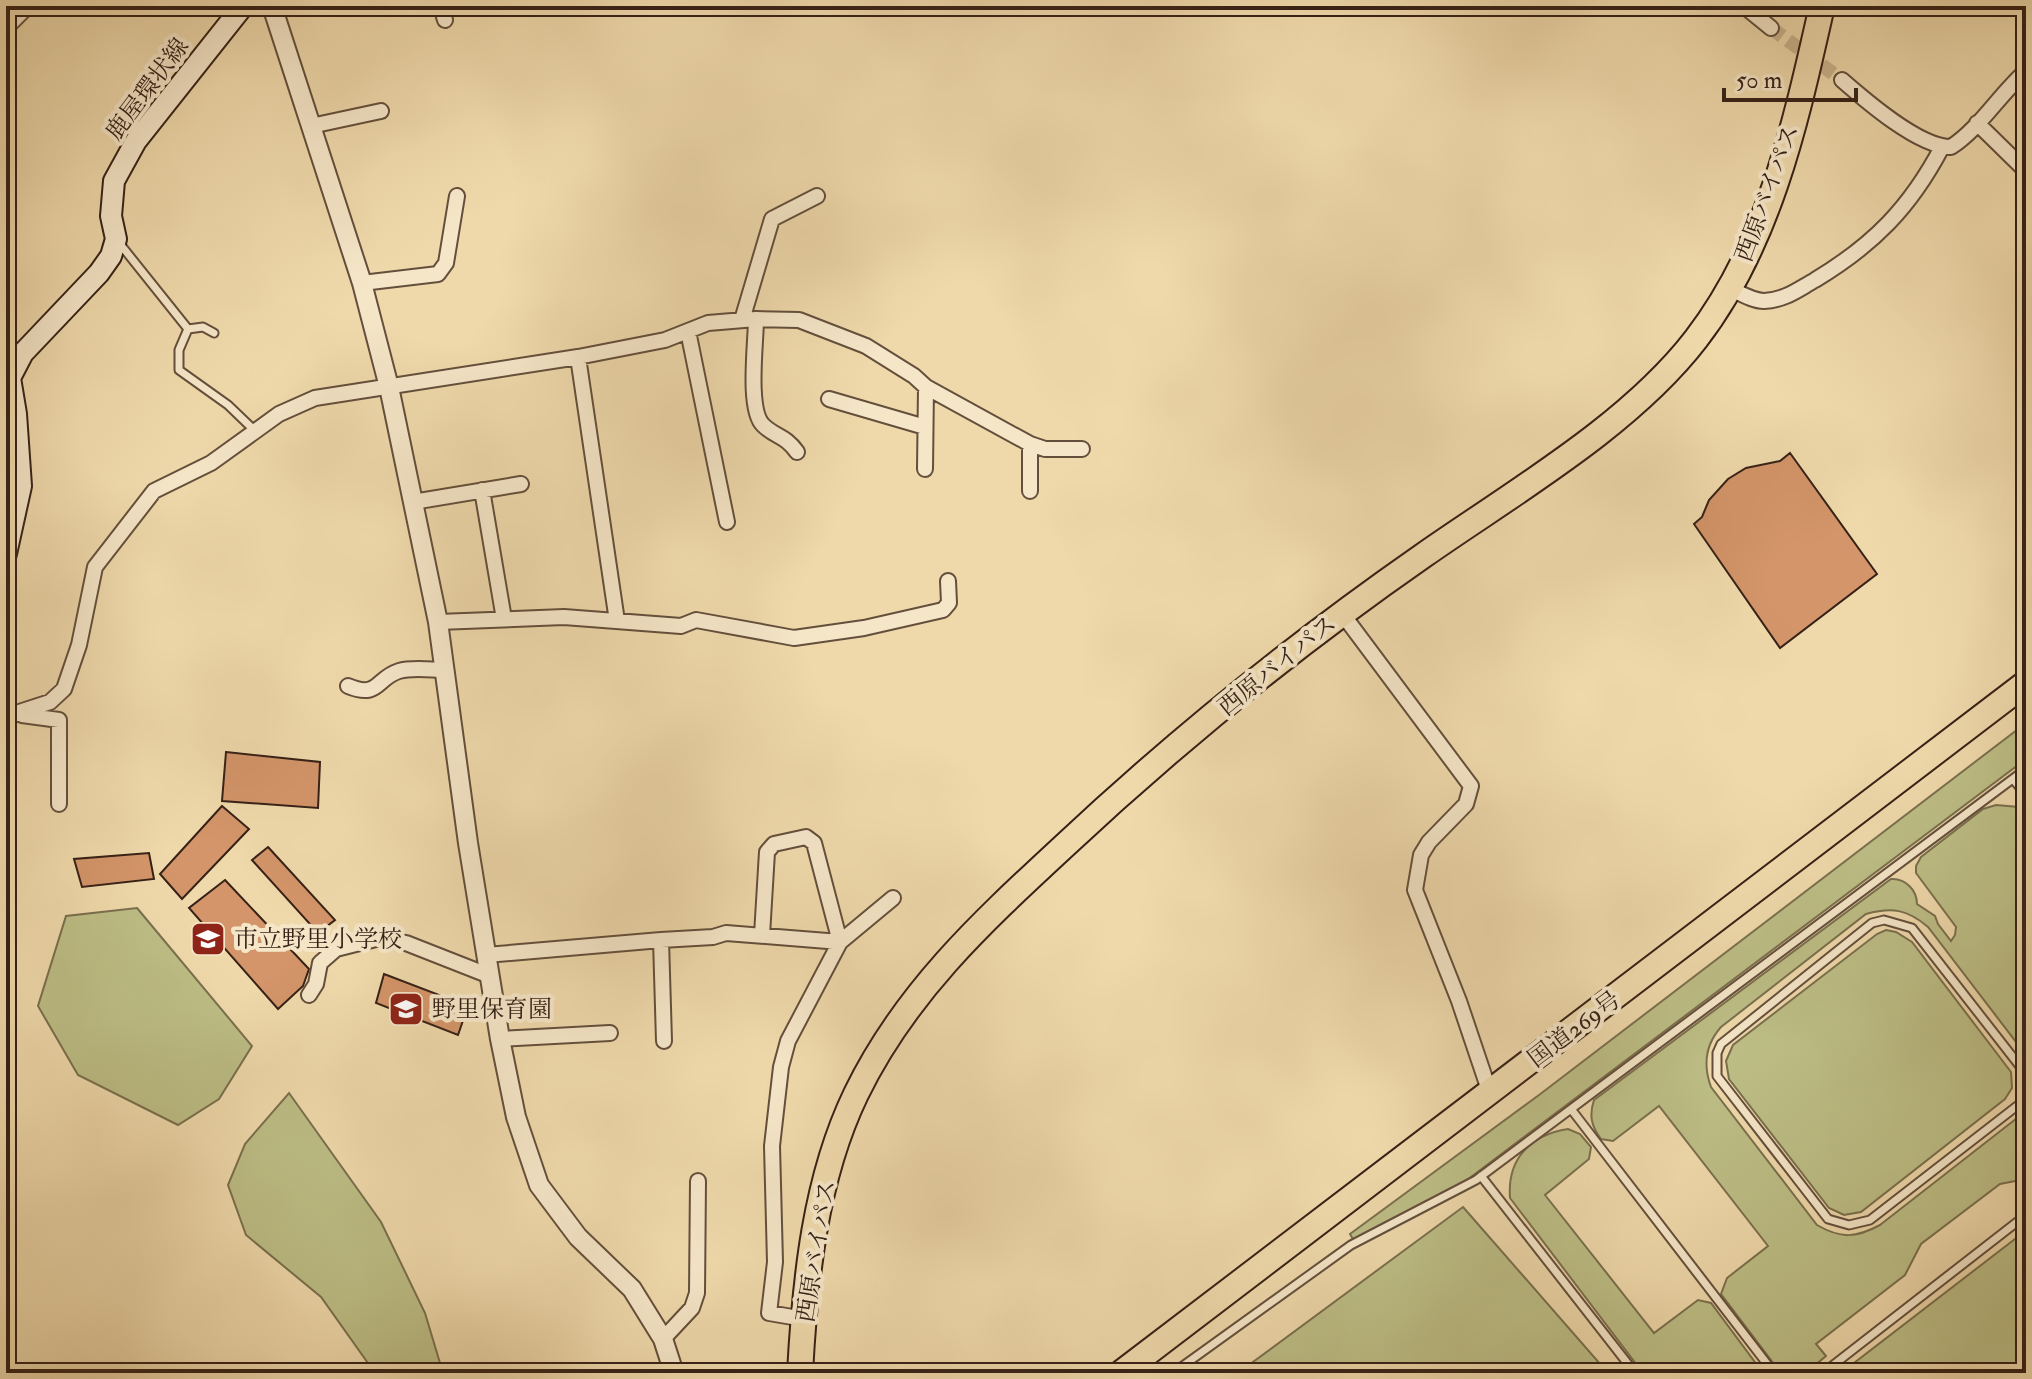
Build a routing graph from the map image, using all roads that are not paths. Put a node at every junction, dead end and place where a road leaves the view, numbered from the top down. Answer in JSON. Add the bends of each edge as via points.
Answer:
{"nodes":[{"id":1,"x":28,"y":6,"type":"edge"},
{"id":2,"x":243,"y":6,"type":"edge"},
{"id":3,"x":272,"y":6,"type":"edge"},
{"id":4,"x":1744,"y":6,"type":"edge"},
{"id":5,"x":1822,"y":6,"type":"edge"},
{"id":6,"x":6,"y":28,"type":"edge"},
{"id":7,"x":1771,"y":28,"type":"tunnel mouth"},
{"id":8,"x":2026,"y":71,"type":"edge"},
{"id":9,"x":1842,"y":80,"type":"tunnel mouth"},
{"id":10,"x":381,"y":111,"type":"dead end"},
{"id":11,"x":1977,"y":123,"type":"junction"},
{"id":12,"x":311,"y":126,"type":"junction"},
{"id":13,"x":1942,"y":147,"type":"junction"},
{"id":14,"x":2026,"y":171,"type":"edge"},
{"id":15,"x":457,"y":196,"type":"dead end"},
{"id":16,"x":817,"y":196,"type":"dead end"},
{"id":17,"x":116,"y":239,"type":"junction"},
{"id":18,"x":362,"y":283,"type":"junction"},
{"id":19,"x":1729,"y":288,"type":"junction"},
{"id":20,"x":749,"y":319,"type":"junction"},
{"id":21,"x":188,"y":329,"type":"junction"},
{"id":22,"x":688,"y":331,"type":"junction"},
{"id":23,"x":214,"y":333,"type":"dead end"},
{"id":24,"x":13,"y":352,"type":"edge"},
{"id":25,"x":578,"y":357,"type":"junction"},
{"id":26,"x":389,"y":387,"type":"junction"},
{"id":27,"x":926,"y":387,"type":"junction"},
{"id":28,"x":829,"y":399,"type":"dead end"},
{"id":29,"x":925,"y":427,"type":"junction"},
{"id":30,"x":255,"y":431,"type":"junction"},
{"id":31,"x":1030,"y":444,"type":"junction"},
{"id":32,"x":1082,"y":449,"type":"dead end"},
{"id":33,"x":797,"y":452,"type":"dead end"},
{"id":34,"x":925,"y":469,"type":"dead end"},
{"id":35,"x":521,"y":484,"type":"dead end"},
{"id":36,"x":482,"y":490,"type":"junction"},
{"id":37,"x":1030,"y":491,"type":"dead end"},
{"id":38,"x":413,"y":502,"type":"junction"},
{"id":39,"x":727,"y":522,"type":"dead end"},
{"id":40,"x":6,"y":554,"type":"edge"},
{"id":41,"x":948,"y":581,"type":"dead end"},
{"id":42,"x":1341,"y":612,"type":"junction"},
{"id":43,"x":504,"y":619,"type":"junction"},
{"id":44,"x":617,"y":621,"type":"junction"},
{"id":45,"x":438,"y":622,"type":"junction"},
{"id":46,"x":445,"y":670,"type":"junction"},
{"id":47,"x":2026,"y":683,"type":"edge"},
{"id":48,"x":348,"y":686,"type":"dead end"},
{"id":49,"x":8,"y":715,"type":"edge"},
{"id":50,"x":2026,"y":769,"type":"edge"},
{"id":51,"x":2013,"y":779,"type":"junction"},
{"id":52,"x":2026,"y":795,"type":"edge"},
{"id":53,"x":59,"y":804,"type":"dead end"},
{"id":54,"x":893,"y":898,"type":"dead end"},
{"id":55,"x":762,"y":935,"type":"junction"},
{"id":56,"x":661,"y":940,"type":"junction"},
{"id":57,"x":840,"y":942,"type":"junction"},
{"id":58,"x":486,"y":955,"type":"junction"},
{"id":59,"x":490,"y":976,"type":"junction"},
{"id":60,"x":309,"y":995,"type":"dead end"},
{"id":61,"x":610,"y":1033,"type":"dead end"},
{"id":62,"x":500,"y":1039,"type":"junction"},
{"id":63,"x":664,"y":1041,"type":"dead end"},
{"id":64,"x":2026,"y":1074,"type":"edge"},
{"id":65,"x":1490,"y":1093,"type":"junction"},
{"id":66,"x":2026,"y":1099,"type":"edge"},
{"id":67,"x":1571,"y":1109,"type":"junction"},
{"id":68,"x":1481,"y":1176,"type":"junction"},
{"id":69,"x":698,"y":1181,"type":"dead end"},
{"id":70,"x":2026,"y":1215,"type":"edge"},
{"id":71,"x":804,"y":1319,"type":"junction"},
{"id":72,"x":663,"y":1339,"type":"junction"},
{"id":73,"x":674,"y":1373,"type":"edge"},
{"id":74,"x":800,"y":1373,"type":"edge"},
{"id":75,"x":1121,"y":1373,"type":"edge"},
{"id":76,"x":1173,"y":1373,"type":"edge"},
{"id":77,"x":1635,"y":1373,"type":"edge"},
{"id":78,"x":1774,"y":1373,"type":"edge"},
{"id":79,"x":1823,"y":1373,"type":"edge"}],
"edges":[{"from":1,"to":6,"type":"street"},
{"from":2,"to":17,"type":"main road","name":"鹿屋環状線","via":[[136,141],[114,181],[111,216]]},
{"from":3,"to":12,"type":"street"},
{"from":4,"to":7,"type":"street"},
{"from":5,"to":19,"type":"highway","name":"西原バイパス","via":[[1791,137],[1757,235]]},
{"from":8,"to":11,"type":"street"},
{"from":9,"to":13,"type":"street","via":[[1891,119]]},
{"from":10,"to":12,"type":"street"},
{"from":11,"to":13,"type":"street","via":[[1963,140]]},
{"from":11,"to":14,"type":"street"},
{"from":12,"to":18,"type":"street"},
{"from":13,"to":19,"type":"street","via":[[1905,206],[1849,259],[1786,298],[1760,301]]},
{"from":15,"to":18,"type":"street","via":[[446,263],[438,274]]},
{"from":16,"to":20,"type":"street","via":[[772,219]]},
{"from":17,"to":21,"type":"lane"},
{"from":17,"to":24,"type":"main road","via":[[99,273],[23,353]]},
{"from":18,"to":26,"type":"street"},
{"from":19,"to":42,"type":"highway","name":"西原バイパス","via":[[1697,338],[1622,414]]},
{"from":20,"to":22,"type":"street"},
{"from":20,"to":27,"type":"street","via":[[799,320],[866,346]]},
{"from":20,"to":33,"type":"street","via":[[754,405],[761,424],[788,439]]},
{"from":21,"to":23,"type":"lane","via":[[203,327]]},
{"from":21,"to":30,"type":"lane","via":[[179,350],[179,370]]},
{"from":22,"to":25,"type":"street"},
{"from":22,"to":39,"type":"street"},
{"from":24,"to":40,"type":"main road","via":[[10,378],[21,486]]},
{"from":25,"to":26,"type":"street"},
{"from":25,"to":44,"type":"street"},
{"from":26,"to":30,"type":"street","via":[[315,398]]},
{"from":26,"to":38,"type":"street"},
{"from":27,"to":29,"type":"street"},
{"from":27,"to":31,"type":"street"},
{"from":28,"to":29,"type":"street"},
{"from":29,"to":34,"type":"street"},
{"from":30,"to":49,"type":"street","via":[[211,463],[154,491],[95,567],[64,689],[50,702]]},
{"from":31,"to":32,"type":"street"},
{"from":31,"to":37,"type":"street"},
{"from":35,"to":36,"type":"street"},
{"from":36,"to":38,"type":"street"},
{"from":36,"to":43,"type":"street"},
{"from":38,"to":45,"type":"street"},
{"from":41,"to":44,"type":"street","via":[[949,603],[943,610],[794,638],[696,620],[681,626]]},
{"from":42,"to":65,"type":"street","via":[[1471,786],[1466,804],[1421,855],[1415,890]]},
{"from":42,"to":71,"type":"highway","name":"西原バイパス","via":[[1095,816],[928,980],[872,1063],[839,1134],[813,1239]]},
{"from":43,"to":44,"type":"street"},
{"from":43,"to":45,"type":"street"},
{"from":45,"to":46,"type":"street"},
{"from":46,"to":48,"type":"street","via":[[399,671],[361,692]]},
{"from":46,"to":58,"type":"street"},
{"from":47,"to":65,"type":"highway","name":"国道269号"},
{"from":49,"to":53,"type":"street","via":[[59,720]]},
{"from":50,"to":51,"type":"lane"},
{"from":51,"to":52,"type":"lane"},
{"from":51,"to":67,"type":"lane"},
{"from":54,"to":57,"type":"street"},
{"from":55,"to":56,"type":"street"},
{"from":55,"to":57,"type":"street"},
{"from":55,"to":57,"type":"street","via":[[767,852],[774,844],[806,837],[814,843]]},
{"from":56,"to":58,"type":"street"},
{"from":56,"to":63,"type":"street"},
{"from":57,"to":71,"type":"street","via":[[788,1041],[772,1146],[775,1262],[769,1313]]},
{"from":58,"to":59,"type":"street"},
{"from":59,"to":60,"type":"street","via":[[380,938],[336,949],[320,963]]},
{"from":59,"to":62,"type":"street"},
{"from":61,"to":62,"type":"street"},
{"from":62,"to":72,"type":"street","via":[[516,1117],[539,1185],[578,1237],[632,1289]]},
{"from":64,"to":66,"type":"lane","via":[[1912,928],[1884,920],[1872,923],[1721,1044],[1716,1064],[1717,1076],[1828,1219],[1849,1225],[1870,1220]]},
{"from":65,"to":75,"type":"highway","name":"国道269号"},
{"from":67,"to":68,"type":"lane"},
{"from":67,"to":78,"type":"lane"},
{"from":68,"to":76,"type":"lane","via":[[1351,1245]]},
{"from":68,"to":77,"type":"lane"},
{"from":69,"to":72,"type":"street","via":[[697,1293],[692,1308]]},
{"from":70,"to":79,"type":"lane"},
{"from":71,"to":74,"type":"highway","name":"西原バイパス"},
{"from":72,"to":73,"type":"street"}]}
